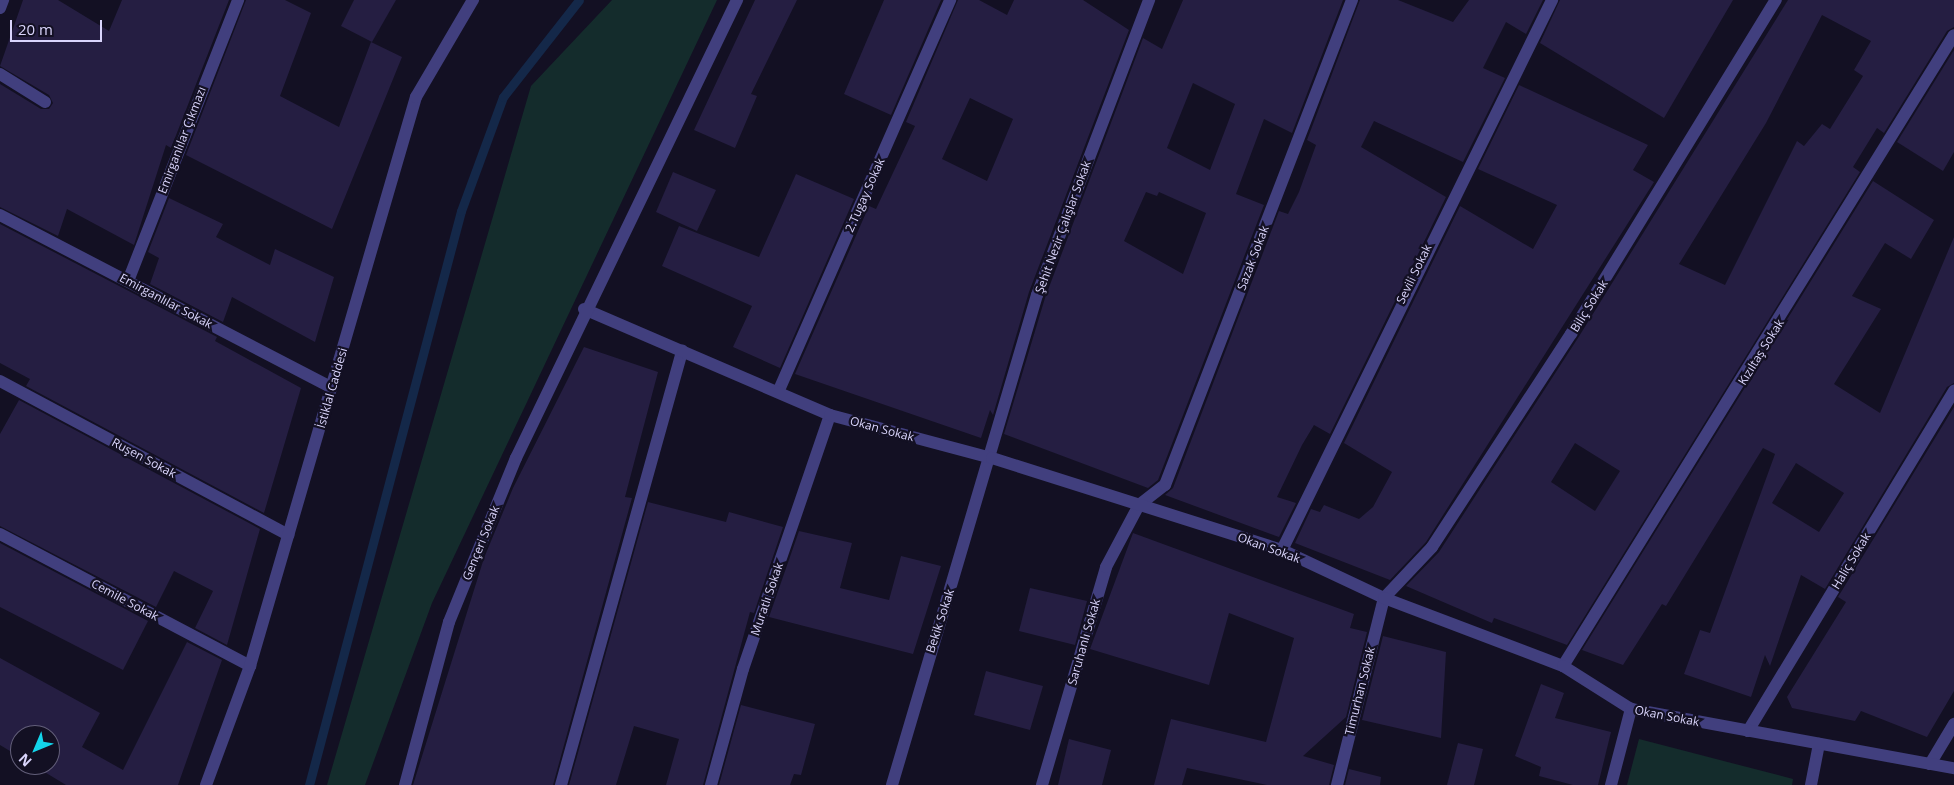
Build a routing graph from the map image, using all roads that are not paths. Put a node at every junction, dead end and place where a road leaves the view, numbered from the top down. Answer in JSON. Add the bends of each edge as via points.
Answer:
{"nodes":[{"id":1,"x":3,"y":0,"type":"edge"},
{"id":2,"x":238,"y":0,"type":"edge"},
{"id":3,"x":473,"y":0,"type":"edge"},
{"id":4,"x":737,"y":0,"type":"edge"},
{"id":5,"x":950,"y":0,"type":"edge"},
{"id":6,"x":1149,"y":0,"type":"edge"},
{"id":7,"x":1352,"y":0,"type":"edge"},
{"id":8,"x":1552,"y":0,"type":"edge"},
{"id":9,"x":1776,"y":0,"type":"edge"},
{"id":10,"x":0,"y":8,"type":"edge"},
{"id":11,"x":1954,"y":35,"type":"edge"},
{"id":12,"x":0,"y":74,"type":"edge"},
{"id":13,"x":45,"y":102,"type":"dead end"},
{"id":14,"x":0,"y":215,"type":"edge"},
{"id":15,"x":128,"y":281,"type":"junction"},
{"id":16,"x":584,"y":309,"type":"junction"},
{"id":17,"x":682,"y":351,"type":"junction"},
{"id":18,"x":0,"y":381,"type":"edge"},
{"id":19,"x":332,"y":388,"type":"junction"},
{"id":20,"x":779,"y":390,"type":"junction"},
{"id":21,"x":1954,"y":391,"type":"edge"},
{"id":22,"x":830,"y":415,"type":"junction"},
{"id":23,"x":992,"y":458,"type":"junction"},
{"id":24,"x":1139,"y":505,"type":"junction"},
{"id":25,"x":0,"y":534,"type":"edge"},
{"id":26,"x":288,"y":535,"type":"junction"},
{"id":27,"x":1282,"y":550,"type":"junction"},
{"id":28,"x":1384,"y":598,"type":"junction"},
{"id":29,"x":250,"y":666,"type":"junction"},
{"id":30,"x":1563,"y":666,"type":"junction"},
{"id":31,"x":1631,"y":710,"type":"junction"},
{"id":32,"x":1954,"y":724,"type":"edge"},
{"id":33,"x":1748,"y":731,"type":"junction"},
{"id":34,"x":1819,"y":744,"type":"junction"},
{"id":35,"x":1930,"y":764,"type":"junction"},
{"id":36,"x":1954,"y":768,"type":"edge"},
{"id":37,"x":206,"y":785,"type":"edge"},
{"id":38,"x":405,"y":785,"type":"edge"},
{"id":39,"x":561,"y":785,"type":"edge"},
{"id":40,"x":711,"y":785,"type":"edge"},
{"id":41,"x":892,"y":785,"type":"edge"},
{"id":42,"x":1042,"y":785,"type":"edge"},
{"id":43,"x":1337,"y":785,"type":"edge"},
{"id":44,"x":1611,"y":785,"type":"edge"},
{"id":45,"x":1811,"y":785,"type":"edge"}],
"edges":[{"from":1,"to":10,"type":"street"},
{"from":2,"to":15,"type":"street","name":"Emirganlılar Çıkmazı"},
{"from":3,"to":19,"type":"street","name":"İstiklal Caddesi","via":[[416,97]]},
{"from":4,"to":16,"type":"street","name":"Gençeri Sokak"},
{"from":5,"to":20,"type":"street","name":"2.Tugay Sokak"},
{"from":6,"to":23,"type":"street","name":"Şehit Nezir Çalışlar Sokak","via":[[1037,295]]},
{"from":7,"to":24,"type":"street","name":"Sazak Sokak","via":[[1166,485]]},
{"from":8,"to":27,"type":"street","name":"Sevili Sokak"},
{"from":9,"to":28,"type":"street","name":"Biliç Sokak","via":[[1571,334],[1432,547]]},
{"from":11,"to":30,"type":"street","name":"Kızıltaş Sokak"},
{"from":12,"to":13,"type":"street"},
{"from":14,"to":15,"type":"street","name":"Emirganlılar Sokak"},
{"from":15,"to":19,"type":"street","name":"Emirganlılar Sokak"},
{"from":16,"to":17,"type":"street","name":"Okan Sokak"},
{"from":16,"to":38,"type":"street","name":"Gençeri Sokak","via":[[449,622]]},
{"from":17,"to":20,"type":"street","name":"Okan Sokak"},
{"from":17,"to":39,"type":"street"},
{"from":18,"to":26,"type":"street","name":"Ruşen Sokak"},
{"from":19,"to":26,"type":"street","name":"İstiklal Caddesi"},
{"from":20,"to":22,"type":"street","name":"Okan Sokak"},
{"from":21,"to":33,"type":"street","name":"Haliç Sokak"},
{"from":22,"to":23,"type":"street","name":"Okan Sokak"},
{"from":22,"to":40,"type":"street","name":"Muratlı Sokak","via":[[743,669]]},
{"from":23,"to":24,"type":"street","name":"Okan Sokak"},
{"from":23,"to":41,"type":"street","name":"Bekik Sokak"},
{"from":24,"to":27,"type":"street","name":"Okan Sokak"},
{"from":24,"to":42,"type":"street","name":"Saruhanlı Sokak","via":[[1106,567]]},
{"from":25,"to":29,"type":"street","name":"Cemile Sokak"},
{"from":26,"to":29,"type":"street","name":"İstiklal Caddesi"},
{"from":27,"to":28,"type":"street","name":"Okan Sokak"},
{"from":28,"to":30,"type":"street","name":"Okan Sokak"},
{"from":28,"to":43,"type":"street","name":"Timurhan Sokak"},
{"from":29,"to":37,"type":"street","name":"İstiklal Caddesi"},
{"from":30,"to":31,"type":"street","name":"Okan Sokak"},
{"from":31,"to":33,"type":"street","name":"Okan Sokak"},
{"from":31,"to":44,"type":"street"},
{"from":32,"to":35,"type":"street"},
{"from":33,"to":34,"type":"street","name":"Okan Sokak"},
{"from":34,"to":35,"type":"street","name":"Okan Sokak"},
{"from":34,"to":45,"type":"street"},
{"from":35,"to":36,"type":"street","name":"Okan Sokak"}]}
